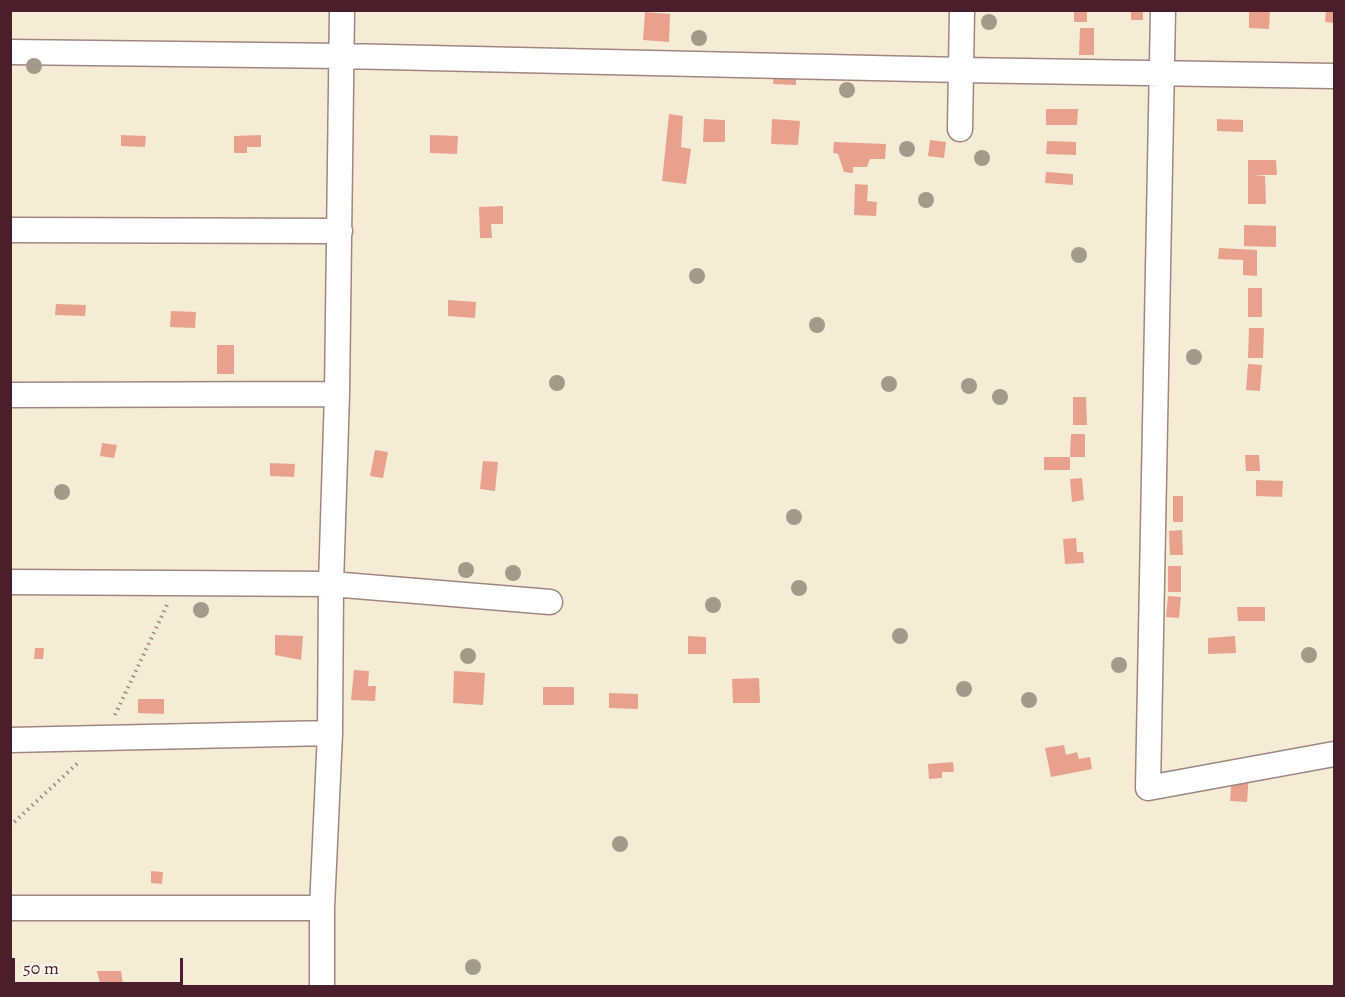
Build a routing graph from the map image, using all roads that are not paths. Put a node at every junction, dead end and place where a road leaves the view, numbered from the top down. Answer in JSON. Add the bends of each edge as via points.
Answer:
{"nodes":[{"id":1,"x":342,"y":10,"type":"edge"},
{"id":2,"x":962,"y":10,"type":"edge"},
{"id":3,"x":1163,"y":10,"type":"edge"},
{"id":4,"x":10,"y":52,"type":"edge"},
{"id":5,"x":342,"y":56,"type":"junction"},
{"id":6,"x":961,"y":70,"type":"junction"},
{"id":7,"x":1163,"y":73,"type":"junction"},
{"id":8,"x":1335,"y":76,"type":"edge"},
{"id":9,"x":960,"y":129,"type":"dead end"},
{"id":10,"x":10,"y":230,"type":"edge"},
{"id":11,"x":340,"y":231,"type":"junction"},
{"id":12,"x":337,"y":394,"type":"junction"},
{"id":13,"x":10,"y":395,"type":"edge"},
{"id":14,"x":10,"y":582,"type":"edge"},
{"id":15,"x":331,"y":584,"type":"junction"},
{"id":16,"x":550,"y":602,"type":"dead end"},
{"id":17,"x":330,"y":733,"type":"junction"},
{"id":18,"x":10,"y":740,"type":"edge"},
{"id":19,"x":1335,"y":754,"type":"edge"},
{"id":20,"x":10,"y":908,"type":"edge"},
{"id":21,"x":322,"y":908,"type":"junction"},
{"id":22,"x":322,"y":987,"type":"edge"}],
"edges":[{"from":1,"to":5,"type":"street"},
{"from":2,"to":6,"type":"street"},
{"from":3,"to":7,"type":"street"},
{"from":4,"to":5,"type":"street"},
{"from":5,"to":6,"type":"street"},
{"from":5,"to":11,"type":"street"},
{"from":6,"to":7,"type":"street"},
{"from":6,"to":9,"type":"street"},
{"from":7,"to":8,"type":"street"},
{"from":7,"to":19,"type":"street","via":[[1148,788]]},
{"from":10,"to":11,"type":"street"},
{"from":11,"to":12,"type":"street"},
{"from":12,"to":13,"type":"street"},
{"from":12,"to":15,"type":"street"},
{"from":14,"to":15,"type":"street"},
{"from":15,"to":16,"type":"street"},
{"from":15,"to":17,"type":"street"},
{"from":17,"to":18,"type":"street"},
{"from":17,"to":21,"type":"street"},
{"from":20,"to":21,"type":"street"},
{"from":21,"to":22,"type":"street"}]}
